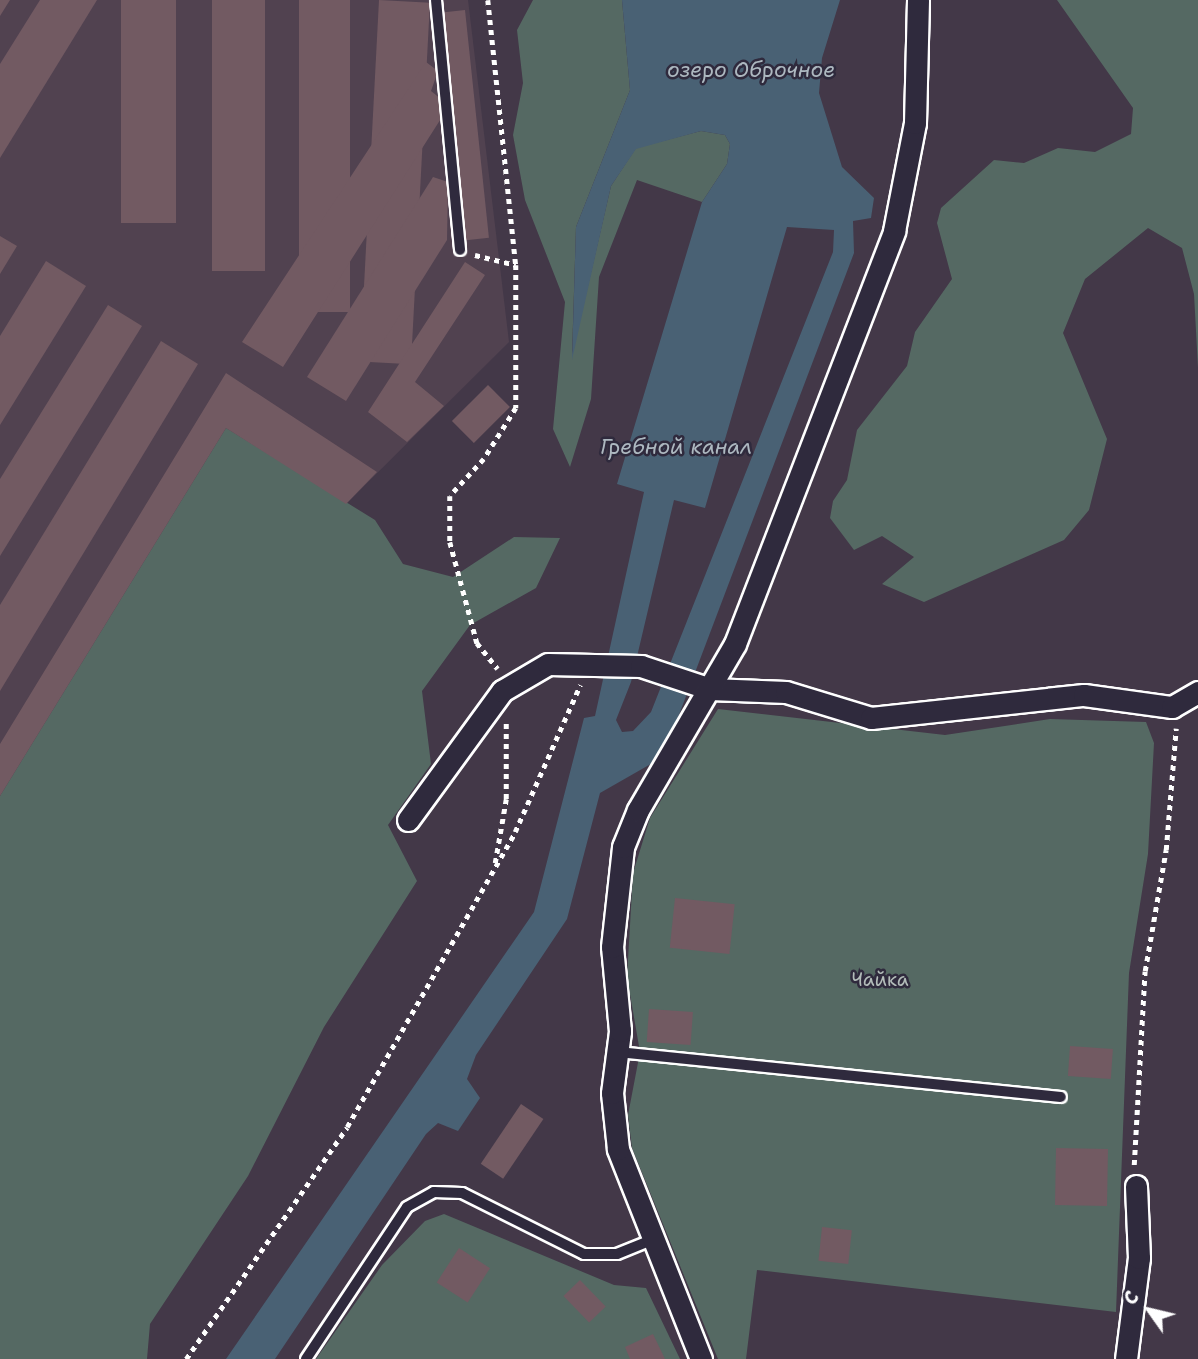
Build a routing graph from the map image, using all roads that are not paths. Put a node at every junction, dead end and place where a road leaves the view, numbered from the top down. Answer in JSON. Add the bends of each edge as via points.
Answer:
{"nodes":[{"id":1,"x":436,"y":0,"type":"edge"},
{"id":2,"x":918,"y":0,"type":"edge"},
{"id":3,"x":460,"y":250,"type":"road end"},
{"id":4,"x":710,"y":689,"type":"junction"},
{"id":5,"x":1198,"y":692,"type":"edge"},
{"id":6,"x":408,"y":820,"type":"dead end"},
{"id":7,"x":618,"y":1052,"type":"junction"},
{"id":8,"x":1061,"y":1097,"type":"dead end"},
{"id":9,"x":1136,"y":1186,"type":"road end"},
{"id":10,"x":651,"y":1240,"type":"junction"},
{"id":11,"x":306,"y":1359,"type":"edge"},
{"id":12,"x":701,"y":1359,"type":"edge"},
{"id":13,"x":1126,"y":1359,"type":"edge"}],
"edges":[{"from":1,"to":3,"type":"lane"},
{"from":2,"to":4,"type":"street","via":[[915,123],[894,231],[781,537]]},
{"from":4,"to":5,"type":"street","via":[[786,692],[871,718],[1084,695],[1172,707]]},
{"from":4,"to":6,"type":"street","via":[[641,666],[548,663],[502,691]]},
{"from":4,"to":7,"type":"street","via":[[638,810],[624,847],[612,947]]},
{"from":7,"to":8,"type":"lane"},
{"from":7,"to":10,"type":"street","via":[[612,1093],[618,1149]]},
{"from":9,"to":13,"type":"street","via":[[1139,1258]]},
{"from":10,"to":11,"type":"lane","via":[[617,1254],[584,1254],[462,1193],[434,1192],[407,1208]]},
{"from":10,"to":12,"type":"street"}]}
